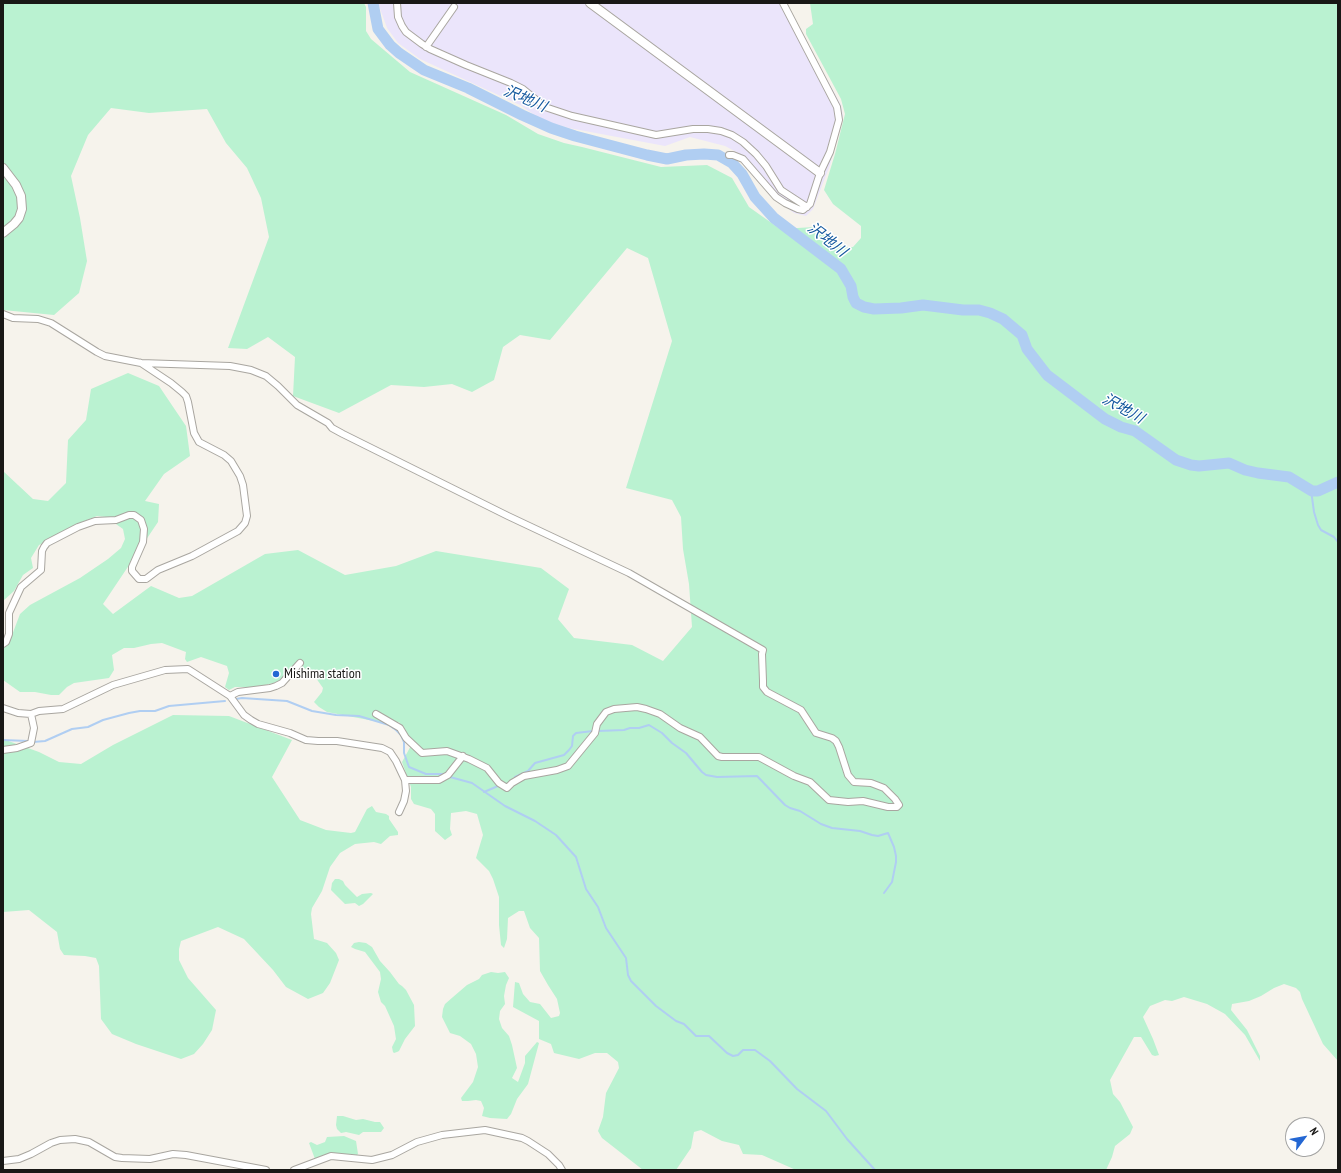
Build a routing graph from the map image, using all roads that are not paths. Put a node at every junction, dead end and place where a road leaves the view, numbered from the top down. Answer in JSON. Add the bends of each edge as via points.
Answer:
{"nodes":[{"id":1,"x":397,"y":3,"type":"edge"},
{"id":2,"x":590,"y":3,"type":"edge"},
{"id":3,"x":783,"y":3,"type":"edge"},
{"id":4,"x":454,"y":6,"type":"dead end"},
{"id":5,"x":426,"y":47,"type":"junction"},
{"id":6,"x":729,"y":154,"type":"dead end"},
{"id":7,"x":3,"y":168,"type":"edge"},
{"id":8,"x":820,"y":173,"type":"junction"},
{"id":9,"x":807,"y":207,"type":"junction"},
{"id":10,"x":3,"y":233,"type":"edge"},
{"id":11,"x":3,"y":314,"type":"edge"},
{"id":12,"x":141,"y":362,"type":"junction"},
{"id":13,"x":3,"y":644,"type":"edge"},
{"id":14,"x":300,"y":663,"type":"dead end"},
{"id":15,"x":230,"y":696,"type":"junction"},
{"id":16,"x":3,"y":708,"type":"edge"},
{"id":17,"x":31,"y":714,"type":"junction"},
{"id":18,"x":376,"y":714,"type":"dead end"},
{"id":19,"x":3,"y":750,"type":"edge"},
{"id":20,"x":463,"y":756,"type":"junction"},
{"id":21,"x":405,"y":780,"type":"junction"},
{"id":22,"x":399,"y":812,"type":"dead end"},
{"id":23,"x":3,"y":1160,"type":"edge"},
{"id":24,"x":266,"y":1170,"type":"edge"},
{"id":25,"x":294,"y":1170,"type":"edge"},
{"id":26,"x":562,"y":1170,"type":"edge"}],
"edges":[{"from":1,"to":5,"type":"street","via":[[402,26]]},
{"from":2,"to":8,"type":"street"},
{"from":3,"to":8,"type":"street","via":[[837,108],[839,120],[830,152]]},
{"from":4,"to":5,"type":"street"},
{"from":5,"to":9,"type":"street","via":[[511,83],[523,89],[545,107],[572,116],[656,135],[693,128],[732,135],[756,154],[781,190]]},
{"from":6,"to":9,"type":"street","via":[[743,159],[776,197],[798,209],[803,210]]},
{"from":7,"to":10,"type":"street","via":[[16,185],[21,196],[22,209],[19,218]]},
{"from":8,"to":9,"type":"street"},
{"from":11,"to":12,"type":"street","via":[[13,318],[38,319],[51,323],[105,356]]},
{"from":12,"to":13,"type":"street","via":[[186,396],[198,442],[224,455],[231,462],[243,485],[247,516],[245,523],[238,531],[192,556],[158,570],[146,579],[140,579],[132,571],[143,542],[144,529],[141,520],[130,515],[116,520],[95,521],[78,527],[44,547],[41,570],[21,587],[9,614],[9,634]]},
{"from":12,"to":20,"type":"street","via":[[230,366],[266,376],[297,405],[332,428],[629,573],[763,650],[763,687],[767,692],[801,710],[816,733],[832,738],[836,742],[847,772],[854,782],[877,784],[899,805],[888,807],[863,801],[829,800],[810,782],[759,757],[718,756],[700,737],[680,728],[660,714],[638,708],[606,712],[597,724],[595,732],[568,766],[524,776],[507,788],[499,783],[487,768]]},
{"from":14,"to":15,"type":"street","via":[[276,686],[238,692]]},
{"from":15,"to":17,"type":"street","via":[[188,669],[165,670],[113,685],[63,709]]},
{"from":15,"to":21,"type":"street","via":[[244,715],[258,724],[306,740],[337,741],[382,748],[390,752]]},
{"from":16,"to":17,"type":"street"},
{"from":17,"to":19,"type":"street","via":[[34,728],[32,741],[17,748]]},
{"from":18,"to":20,"type":"street","via":[[400,728],[406,738],[422,753],[447,751]]},
{"from":20,"to":21,"type":"street","via":[[448,775],[439,780]]},
{"from":21,"to":22,"type":"street","via":[[406,791]]},
{"from":23,"to":24,"type":"street","via":[[19,1159],[51,1143],[75,1139],[89,1142],[115,1157],[150,1159],[173,1154],[186,1155]]},
{"from":25,"to":26,"type":"street","via":[[331,1156],[372,1160],[392,1155],[417,1142],[442,1135],[485,1130],[528,1141],[548,1154]]}]}
